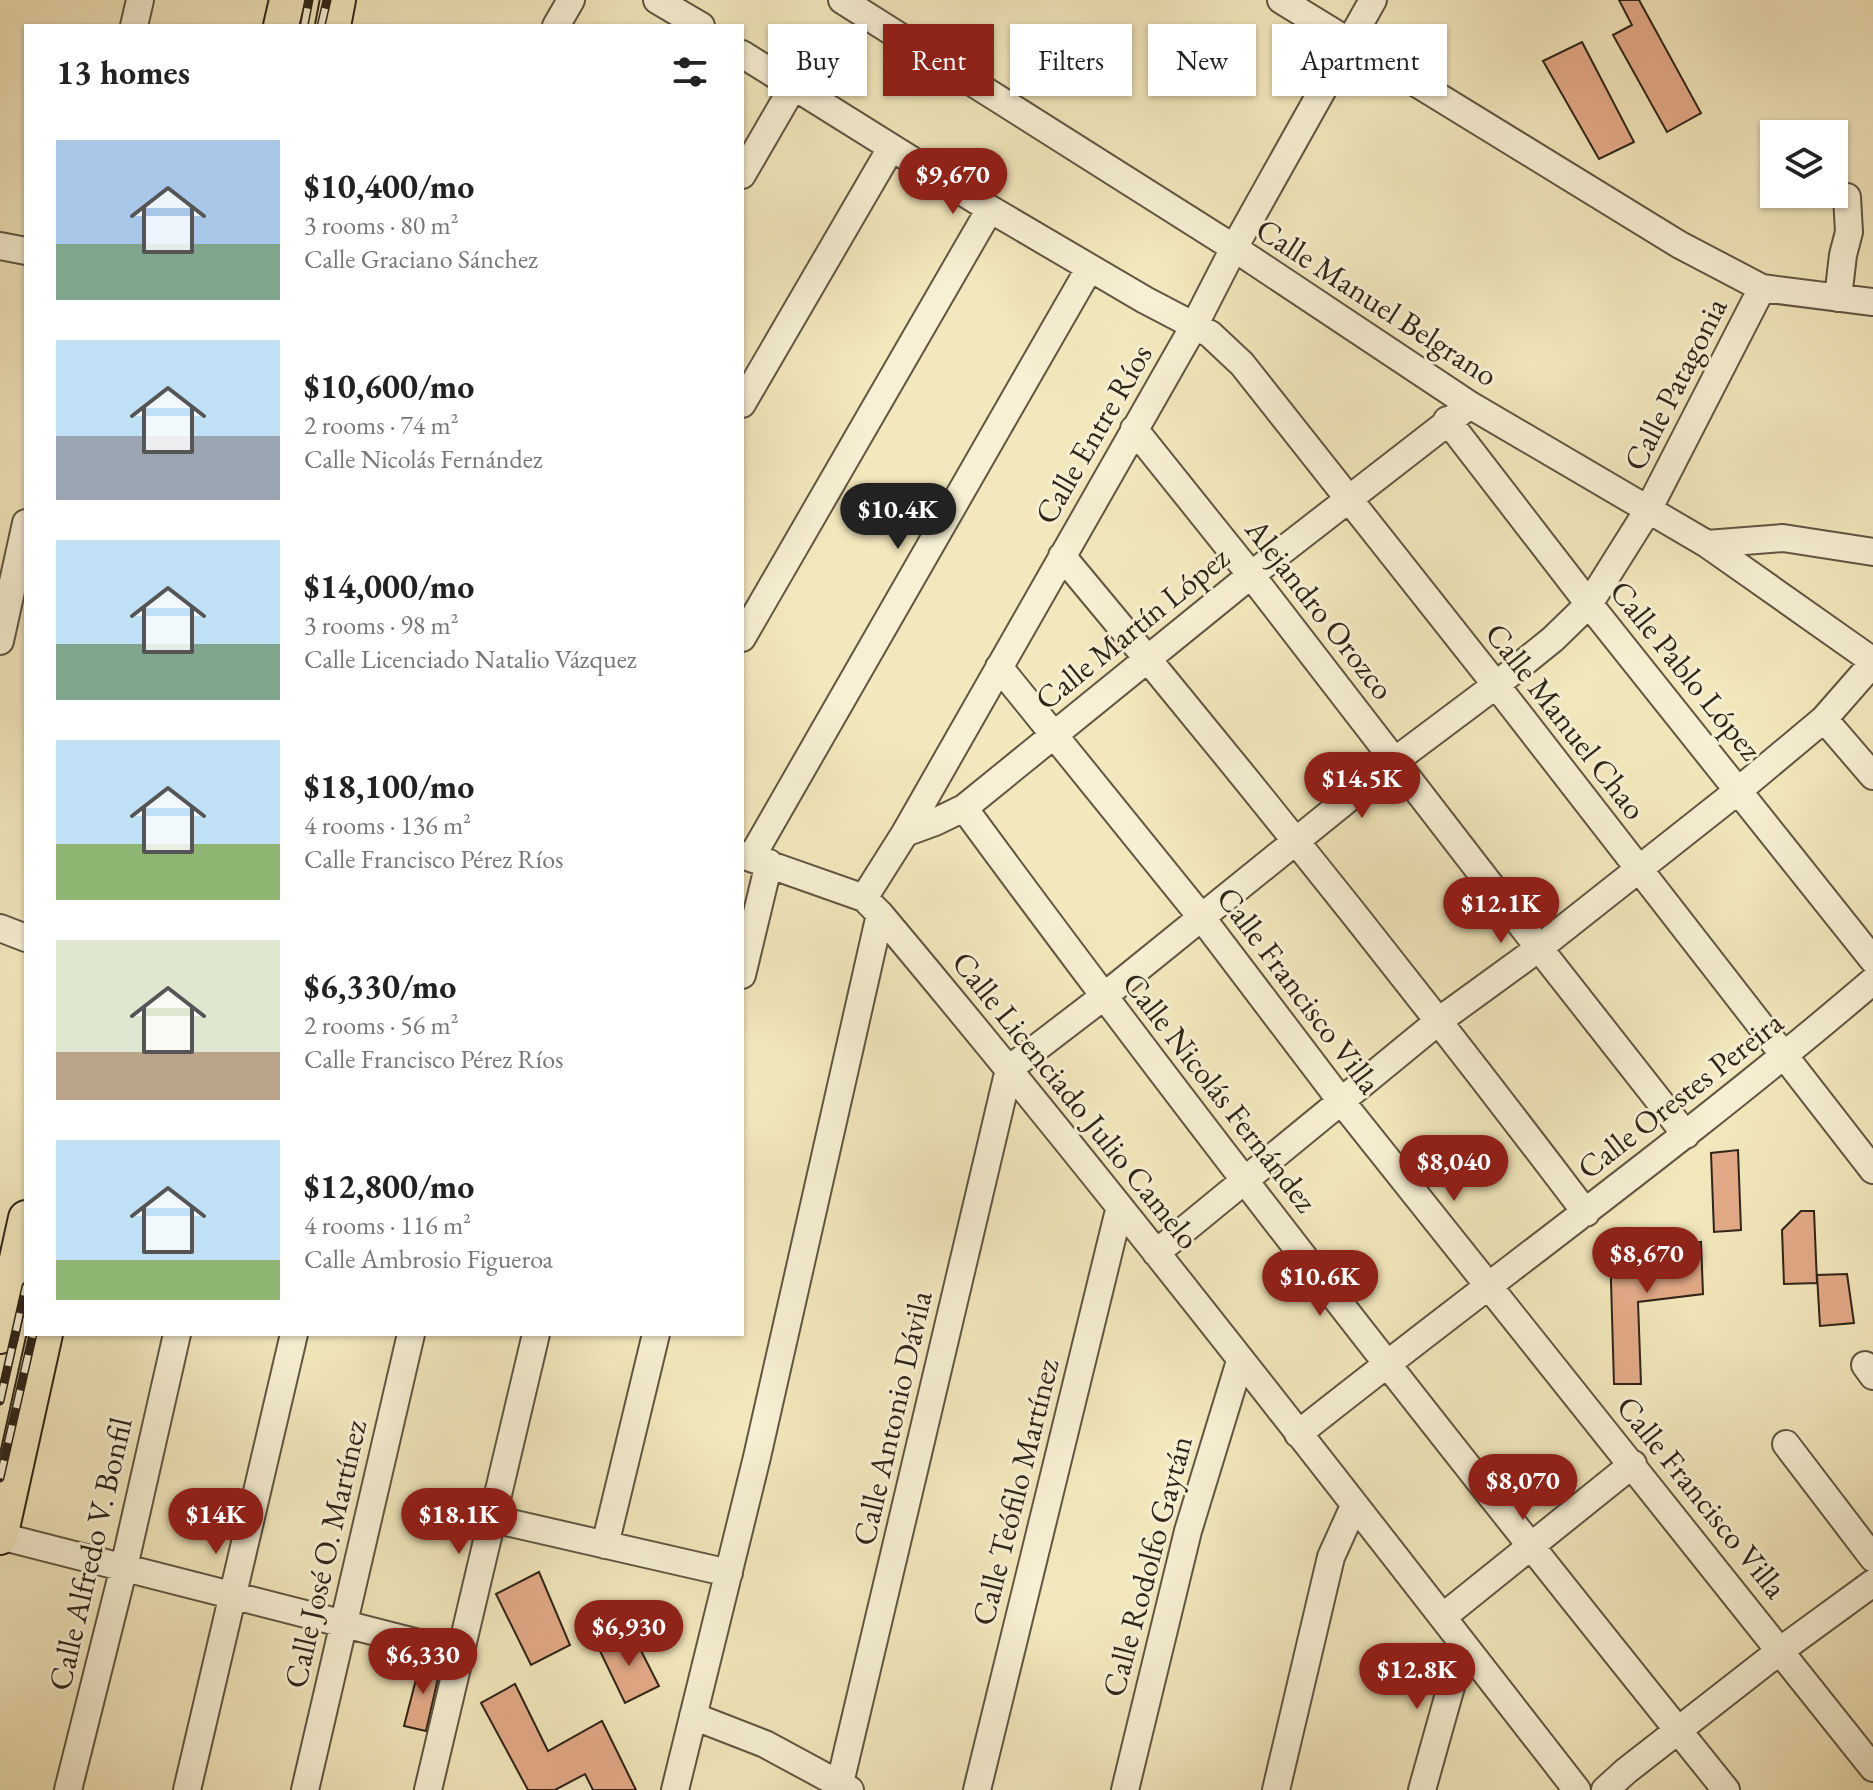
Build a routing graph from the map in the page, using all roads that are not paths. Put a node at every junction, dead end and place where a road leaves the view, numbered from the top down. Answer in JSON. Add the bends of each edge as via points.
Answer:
{"nodes":[{"id":1,"x":140,"y":0,"type":"edge"},
{"id":2,"x":287,"y":0,"type":"edge"},
{"id":3,"x":338,"y":0,"type":"edge"},
{"id":4,"x":571,"y":0,"type":"edge"},
{"id":5,"x":657,"y":0,"type":"edge"},
{"id":6,"x":842,"y":0,"type":"edge"},
{"id":7,"x":1281,"y":0,"type":"edge"},
{"id":8,"x":1373,"y":0,"type":"edge"},
{"id":9,"x":134,"y":24,"type":"edge"},
{"id":10,"x":281,"y":24,"type":"edge"},
{"id":11,"x":333,"y":24,"type":"edge"},
{"id":12,"x":557,"y":24,"type":"edge"},
{"id":13,"x":695,"y":24,"type":"edge"},
{"id":14,"x":1320,"y":24,"type":"edge"},
{"id":15,"x":1360,"y":24,"type":"edge"},
{"id":16,"x":744,"y":55,"type":"edge"},
{"id":17,"x":768,"y":71,"type":"edge"},
{"id":18,"x":788,"y":96,"type":"edge"},
{"id":19,"x":807,"y":96,"type":"edge"},
{"id":20,"x":1320,"y":96,"type":"edge"},
{"id":21,"x":1437,"y":96,"type":"edge"},
{"id":22,"x":891,"y":148,"type":"junction"},
{"id":23,"x":744,"y":172,"type":"edge"},
{"id":24,"x":1848,"y":208,"type":"edge"},
{"id":25,"x":990,"y":209,"type":"junction"},
{"id":26,"x":0,"y":246,"type":"edge"},
{"id":27,"x":1234,"y":248,"type":"junction"},
{"id":28,"x":24,"y":251,"type":"edge"},
{"id":29,"x":1089,"y":269,"type":"junction"},
{"id":30,"x":1762,"y":288,"type":"junction"},
{"id":31,"x":1838,"y":298,"type":"junction"},
{"id":32,"x":1873,"y":302,"type":"edge"},
{"id":33,"x":1194,"y":326,"type":"junction"},
{"id":34,"x":744,"y":401,"type":"edge"},
{"id":35,"x":1470,"y":405,"type":"junction"},
{"id":36,"x":1447,"y":420,"type":"junction"},
{"id":37,"x":1134,"y":429,"type":"junction"},
{"id":38,"x":1348,"y":499,"type":"junction"},
{"id":39,"x":1648,"y":510,"type":"junction"},
{"id":40,"x":24,"y":532,"type":"edge"},
{"id":41,"x":1707,"y":544,"type":"junction"},
{"id":42,"x":1873,"y":552,"type":"edge"},
{"id":43,"x":1062,"y":556,"type":"junction"},
{"id":44,"x":1251,"y":575,"type":"junction"},
{"id":45,"x":1589,"y":604,"type":"junction"},
{"id":46,"x":744,"y":635,"type":"edge"},
{"id":47,"x":0,"y":641,"type":"edge"},
{"id":48,"x":1148,"y":658,"type":"junction"},
{"id":49,"x":1873,"y":662,"type":"edge"},
{"id":50,"x":999,"y":667,"type":"junction"},
{"id":51,"x":1496,"y":685,"type":"junction"},
{"id":52,"x":1824,"y":719,"type":"junction"},
{"id":53,"x":1054,"y":734,"type":"junction"},
{"id":54,"x":1396,"y":760,"type":"junction"},
{"id":55,"x":1873,"y":776,"type":"edge"},
{"id":56,"x":1739,"y":790,"type":"junction"},
{"id":57,"x":964,"y":808,"type":"junction"},
{"id":58,"x":905,"y":833,"type":"junction"},
{"id":59,"x":1298,"y":841,"type":"junction"},
{"id":60,"x":754,"y":859,"type":"edge"},
{"id":61,"x":1639,"y":868,"type":"junction"},
{"id":62,"x":872,"y":906,"type":"junction"},
{"id":63,"x":1202,"y":918,"type":"junction"},
{"id":64,"x":0,"y":928,"type":"edge"},
{"id":65,"x":24,"y":937,"type":"edge"},
{"id":66,"x":1539,"y":948,"type":"junction"},
{"id":67,"x":744,"y":956,"type":"edge"},
{"id":68,"x":1873,"y":960,"type":"edge"},
{"id":69,"x":1873,"y":981,"type":"edge"},
{"id":70,"x":1103,"y":997,"type":"junction"},
{"id":71,"x":1440,"y":1020,"type":"junction"},
{"id":72,"x":1786,"y":1056,"type":"junction"},
{"id":73,"x":1009,"y":1069,"type":"junction"},
{"id":74,"x":1341,"y":1101,"type":"junction"},
{"id":75,"x":1686,"y":1135,"type":"junction"},
{"id":76,"x":1873,"y":1170,"type":"edge"},
{"id":77,"x":1245,"y":1180,"type":"junction"},
{"id":78,"x":1119,"y":1210,"type":"junction"},
{"id":79,"x":1586,"y":1213,"type":"junction"},
{"id":80,"x":24,"y":1227,"type":"edge"},
{"id":81,"x":1156,"y":1253,"type":"junction"},
{"id":82,"x":1488,"y":1285,"type":"junction"},
{"id":83,"x":0,"y":1336,"type":"edge"},
{"id":84,"x":45,"y":1336,"type":"edge"},
{"id":85,"x":177,"y":1336,"type":"edge"},
{"id":86,"x":294,"y":1336,"type":"edge"},
{"id":87,"x":411,"y":1336,"type":"edge"},
{"id":88,"x":536,"y":1336,"type":"edge"},
{"id":89,"x":656,"y":1336,"type":"edge"},
{"id":90,"x":1240,"y":1361,"type":"junction"},
{"id":91,"x":1387,"y":1363,"type":"junction"},
{"id":92,"x":1298,"y":1434,"type":"junction"},
{"id":93,"x":1786,"y":1444,"type":"dead end"},
{"id":94,"x":1633,"y":1464,"type":"junction"},
{"id":95,"x":1354,"y":1506,"type":"junction"},
{"id":96,"x":493,"y":1519,"type":"junction"},
{"id":97,"x":0,"y":1536,"type":"edge"},
{"id":98,"x":605,"y":1545,"type":"junction"},
{"id":99,"x":1533,"y":1546,"type":"junction"},
{"id":100,"x":1873,"y":1558,"type":"edge"},
{"id":101,"x":124,"y":1567,"type":"junction"},
{"id":102,"x":729,"y":1573,"type":"junction"},
{"id":103,"x":1873,"y":1583,"type":"edge"},
{"id":104,"x":233,"y":1595,"type":"junction"},
{"id":105,"x":1444,"y":1616,"type":"junction"},
{"id":106,"x":343,"y":1624,"type":"junction"},
{"id":107,"x":1463,"y":1644,"type":"junction"},
{"id":108,"x":1781,"y":1650,"type":"junction"},
{"id":109,"x":462,"y":1654,"type":"junction"},
{"id":110,"x":693,"y":1716,"type":"junction"},
{"id":111,"x":1678,"y":1731,"type":"junction"},
{"id":112,"x":1873,"y":1768,"type":"edge"},
{"id":113,"x":845,"y":1786,"type":"edge"},
{"id":114,"x":68,"y":1790,"type":"edge"},
{"id":115,"x":187,"y":1790,"type":"edge"},
{"id":116,"x":305,"y":1790,"type":"edge"},
{"id":117,"x":428,"y":1790,"type":"edge"},
{"id":118,"x":675,"y":1790,"type":"edge"},
{"id":119,"x":977,"y":1790,"type":"edge"},
{"id":120,"x":1125,"y":1790,"type":"edge"},
{"id":121,"x":1276,"y":1790,"type":"edge"},
{"id":122,"x":1422,"y":1790,"type":"edge"},
{"id":123,"x":1577,"y":1790,"type":"edge"},
{"id":124,"x":1605,"y":1790,"type":"edge"},
{"id":125,"x":1726,"y":1790,"type":"edge"}],
"edges":[{"from":1,"to":9,"type":"street"},
{"from":2,"to":10,"type":"main road"},
{"from":3,"to":11,"type":"main road"},
{"from":4,"to":12,"type":"street"},
{"from":5,"to":13,"type":"street"},
{"from":6,"to":27,"type":"street","name":"Calle Manuel Belgrano"},
{"from":7,"to":14,"type":"street"},
{"from":8,"to":15,"type":"street","name":"Calle Entre Ríos"},
{"from":16,"to":17,"type":"street","name":"Calle Manuel Chao"},
{"from":18,"to":23,"type":"street"},
{"from":19,"to":22,"type":"street","name":"Calle Manuel Chao"},
{"from":20,"to":27,"type":"street","name":"Calle Entre Ríos"},
{"from":21,"to":30,"type":"street","via":[[1680,245]]},
{"from":22,"to":25,"type":"street","name":"Calle Manuel Chao"},
{"from":22,"to":34,"type":"street"},
{"from":24,"to":31,"type":"street"},
{"from":25,"to":29,"type":"street","name":"Calle Manuel Chao"},
{"from":25,"to":46,"type":"street"},
{"from":26,"to":28,"type":"street"},
{"from":27,"to":33,"type":"street","name":"Calle Entre Ríos"},
{"from":27,"to":35,"type":"street","name":"Calle Manuel Belgrano"},
{"from":29,"to":33,"type":"street","name":"Calle Manuel Chao"},
{"from":29,"to":60,"type":"street"},
{"from":30,"to":31,"type":"street"},
{"from":30,"to":39,"type":"street","name":"Calle Patagonia"},
{"from":31,"to":32,"type":"street"},
{"from":33,"to":37,"type":"street","name":"Calle Entre Ríos"},
{"from":33,"to":38,"type":"street","name":"Calle Manuel Chao","via":[[1242,364]]},
{"from":35,"to":36,"type":"street","name":"Calle Martín López"},
{"from":35,"to":39,"type":"street","name":"Calle Manuel Belgrano"},
{"from":36,"to":38,"type":"street","name":"Calle Martín López"},
{"from":36,"to":45,"type":"street","name":"Calle Pablo López"},
{"from":37,"to":43,"type":"street","name":"Calle Entre Ríos"},
{"from":37,"to":44,"type":"street","name":"Alejandro Orozco"},
{"from":38,"to":44,"type":"street","name":"Calle Martín López"},
{"from":38,"to":51,"type":"street","name":"Calle Manuel Chao"},
{"from":39,"to":41,"type":"street","name":"Calle Manuel Belgrano"},
{"from":39,"to":45,"type":"street","name":"Calle Patagonia"},
{"from":40,"to":47,"type":"street"},
{"from":41,"to":42,"type":"street","via":[[1783,538]]},
{"from":41,"to":49,"type":"street","name":"Calle Manuel Belgrano"},
{"from":43,"to":48,"type":"street"},
{"from":43,"to":50,"type":"street","name":"Calle Entre Ríos"},
{"from":44,"to":48,"type":"street","name":"Calle Martín López"},
{"from":44,"to":54,"type":"street","name":"Alejandro Orozco"},
{"from":45,"to":51,"type":"street","name":"Calle Patagonia"},
{"from":45,"to":56,"type":"street","name":"Calle Pablo López"},
{"from":48,"to":53,"type":"street","name":"Calle Martín López"},
{"from":48,"to":59,"type":"street"},
{"from":49,"to":52,"type":"street"},
{"from":50,"to":53,"type":"street","name":"Calle Francisco Villa"},
{"from":50,"to":58,"type":"street","name":"Calle Entre Ríos"},
{"from":51,"to":54,"type":"street","name":"Calle Patagonia"},
{"from":51,"to":61,"type":"street","name":"Calle Manuel Chao"},
{"from":52,"to":55,"type":"street"},
{"from":52,"to":56,"type":"street"},
{"from":53,"to":57,"type":"street","name":"Calle Martín López"},
{"from":53,"to":63,"type":"street","name":"Calle Francisco Villa"},
{"from":54,"to":59,"type":"street","name":"Calle Patagonia"},
{"from":54,"to":66,"type":"street","name":"Alejandro Orozco"},
{"from":56,"to":61,"type":"street"},
{"from":56,"to":68,"type":"street","name":"Calle Pablo López"},
{"from":57,"to":58,"type":"street","name":"Calle Martín López"},
{"from":57,"to":70,"type":"street","name":"Calle Nicolás Fernández"},
{"from":58,"to":62,"type":"street","name":"Calle Entre Ríos"},
{"from":59,"to":63,"type":"street","name":"Calle Patagonia"},
{"from":59,"to":71,"type":"street"},
{"from":60,"to":62,"type":"street"},
{"from":60,"to":67,"type":"street"},
{"from":61,"to":66,"type":"street"},
{"from":61,"to":72,"type":"street","name":"Calle Manuel Chao"},
{"from":62,"to":73,"type":"street","name":"Calle Licenciado Julio Camelo"},
{"from":62,"to":102,"type":"street","name":"Calle Entre Ríos"},
{"from":63,"to":70,"type":"street","name":"Calle Patagonia"},
{"from":63,"to":74,"type":"street","name":"Calle Francisco Villa"},
{"from":64,"to":65,"type":"street"},
{"from":66,"to":71,"type":"street"},
{"from":66,"to":75,"type":"street","name":"Alejandro Orozco"},
{"from":69,"to":72,"type":"street","name":"Calle Orestes Pereira"},
{"from":70,"to":73,"type":"street","name":"Calle Patagonia"},
{"from":70,"to":77,"type":"street","name":"Calle Nicolás Fernández"},
{"from":71,"to":74,"type":"street"},
{"from":71,"to":79,"type":"street"},
{"from":72,"to":75,"type":"street","name":"Calle Orestes Pereira"},
{"from":72,"to":76,"type":"street","name":"Calle Manuel Chao"},
{"from":73,"to":78,"type":"street","name":"Calle Licenciado Julio Camelo"},
{"from":73,"to":113,"type":"street","name":"Calle Antonio Dávila"},
{"from":74,"to":77,"type":"street"},
{"from":74,"to":82,"type":"street","name":"Calle Francisco Villa"},
{"from":75,"to":79,"type":"street","name":"Calle Orestes Pereira"},
{"from":77,"to":81,"type":"street"},
{"from":77,"to":91,"type":"street","name":"Calle Nicolás Fernández"},
{"from":78,"to":81,"type":"street","name":"Calle Licenciado Julio Camelo"},
{"from":78,"to":119,"type":"street","name":"Calle Teófilo Martínez"},
{"from":79,"to":82,"type":"street","name":"Calle Orestes Pereira"},
{"from":80,"to":83,"type":"main road"},
{"from":81,"to":90,"type":"street","name":"Calle Licenciado Julio Camelo"},
{"from":82,"to":91,"type":"street","name":"Calle Orestes Pereira"},
{"from":82,"to":94,"type":"street","name":"Calle Francisco Villa"},
{"from":84,"to":97,"type":"main road"},
{"from":85,"to":101,"type":"street","name":"Calle Alfredo V. Bonfil"},
{"from":86,"to":104,"type":"street"},
{"from":87,"to":106,"type":"street","name":"Calle José O. Martínez"},
{"from":88,"to":96,"type":"street"},
{"from":89,"to":98,"type":"street"},
{"from":90,"to":92,"type":"street","name":"Calle Licenciado Julio Camelo"},
{"from":90,"to":120,"type":"street","name":"Calle Rodolfo Gaytán","via":[[1188,1531]]},
{"from":91,"to":92,"type":"street","name":"Calle Orestes Pereira"},
{"from":91,"to":99,"type":"street","name":"Calle Nicolás Fernández"},
{"from":92,"to":95,"type":"street","name":"Calle Licenciado Julio Camelo"},
{"from":93,"to":100,"type":"street"},
{"from":94,"to":99,"type":"street"},
{"from":94,"to":108,"type":"street","name":"Calle Francisco Villa"},
{"from":95,"to":105,"type":"street","name":"Calle Licenciado Julio Camelo"},
{"from":95,"to":121,"type":"street","via":[[1331,1557]]},
{"from":96,"to":98,"type":"street"},
{"from":96,"to":109,"type":"street"},
{"from":97,"to":101,"type":"street"},
{"from":98,"to":102,"type":"street"},
{"from":99,"to":105,"type":"street"},
{"from":99,"to":111,"type":"street","name":"Calle Nicolás Fernández"},
{"from":101,"to":104,"type":"street"},
{"from":101,"to":114,"type":"street","name":"Calle Alfredo V. Bonfil"},
{"from":102,"to":110,"type":"street","name":"Calle Entre Ríos"},
{"from":103,"to":108,"type":"street"},
{"from":104,"to":106,"type":"street"},
{"from":104,"to":115,"type":"street"},
{"from":105,"to":107,"type":"street","name":"Calle Licenciado Julio Camelo"},
{"from":106,"to":109,"type":"street"},
{"from":106,"to":116,"type":"street","name":"Calle José O. Martínez"},
{"from":107,"to":122,"type":"street"},
{"from":107,"to":123,"type":"street","name":"Calle Licenciado Julio Camelo"},
{"from":108,"to":111,"type":"street"},
{"from":108,"to":112,"type":"street","name":"Calle Francisco Villa"},
{"from":109,"to":117,"type":"street"},
{"from":110,"to":113,"type":"street","via":[[765,1744]]},
{"from":110,"to":118,"type":"street","name":"Calle Entre Ríos"},
{"from":111,"to":124,"type":"street"},
{"from":111,"to":125,"type":"street","name":"Calle Nicolás Fernández"}]}
